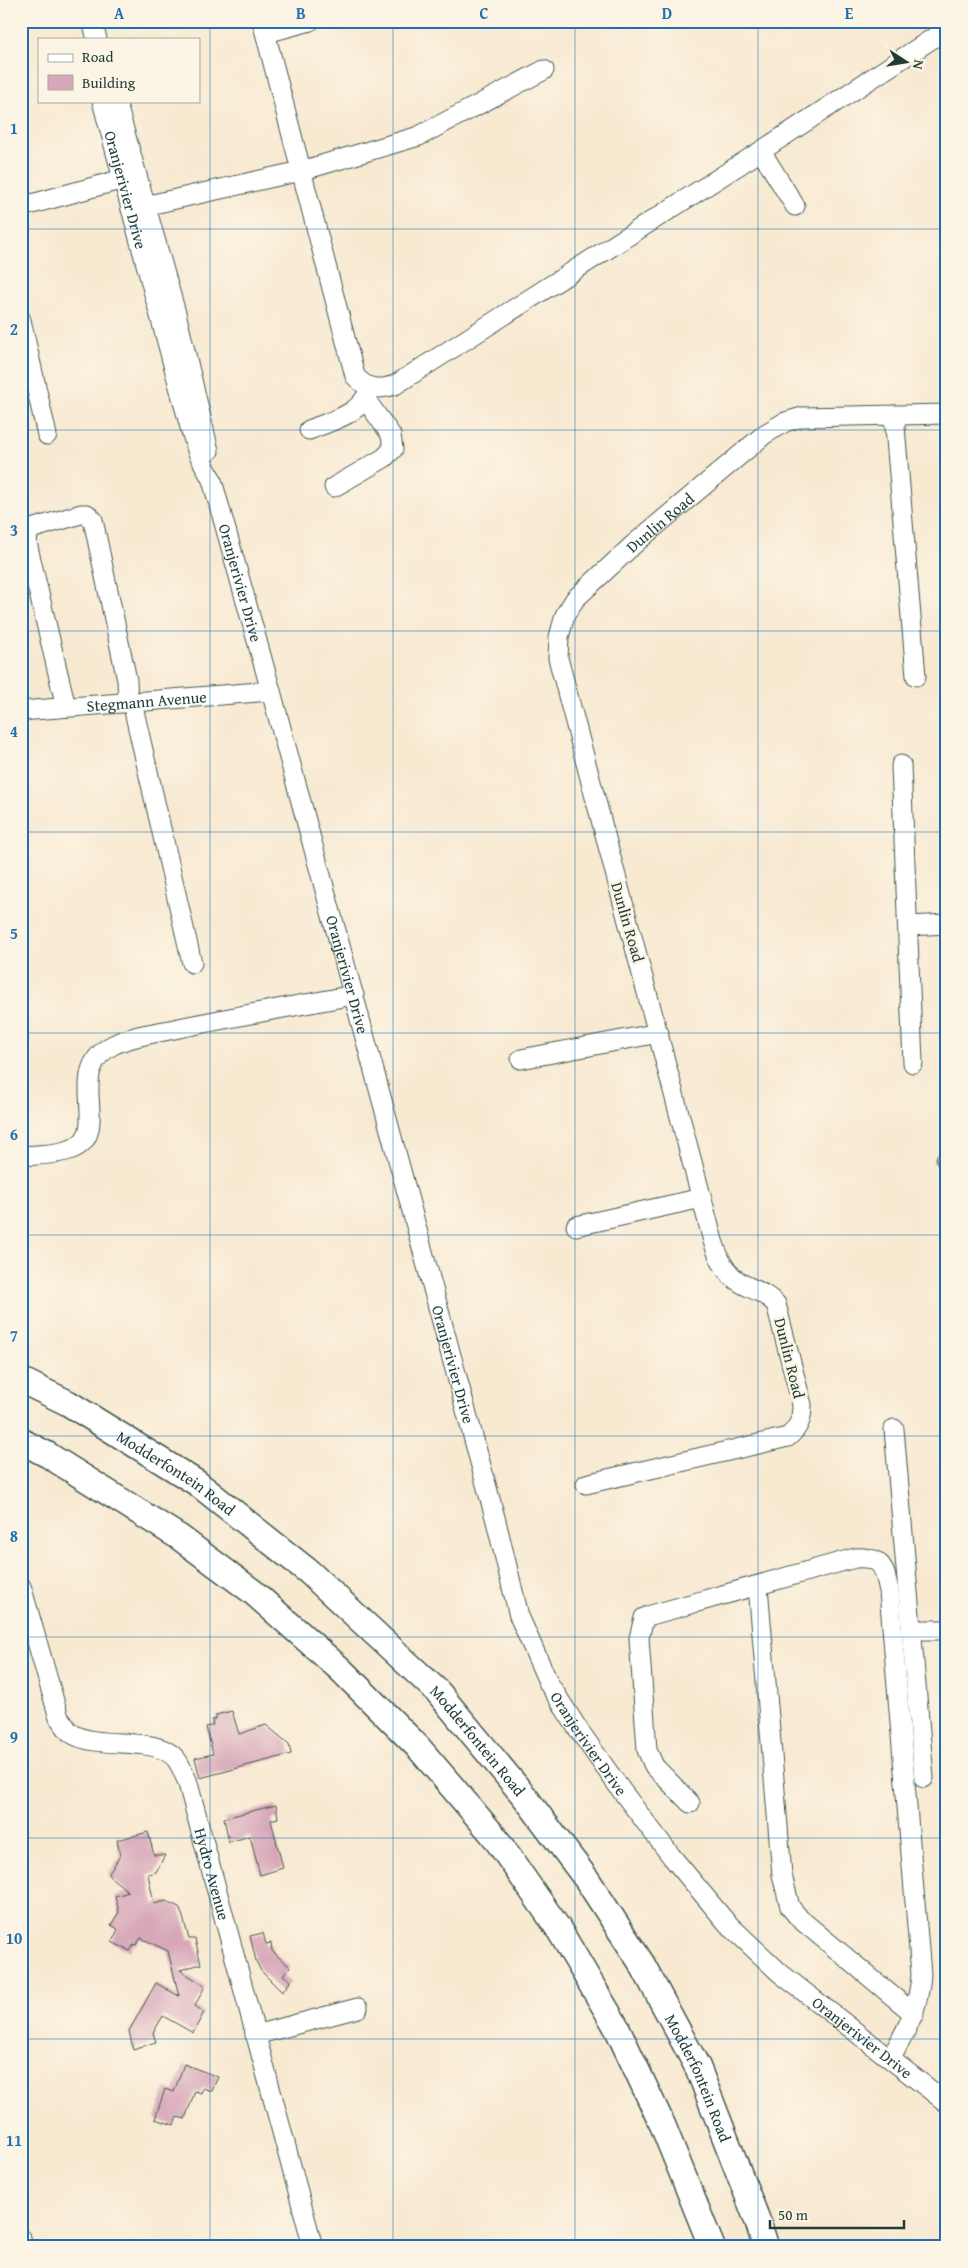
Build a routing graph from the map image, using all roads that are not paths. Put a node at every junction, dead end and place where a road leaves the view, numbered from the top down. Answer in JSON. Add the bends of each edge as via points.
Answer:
{"nodes":[{"id":1,"x":80,"y":21,"type":"edge"},
{"id":2,"x":92,"y":21,"type":"edge"},
{"id":3,"x":310,"y":21,"type":"edge"},
{"id":4,"x":264,"y":27,"type":"edge"},
{"id":5,"x":947,"y":29,"type":"edge"},
{"id":6,"x":85,"y":38,"type":"edge"},
{"id":7,"x":97,"y":38,"type":"edge"},
{"id":8,"x":544,"y":70,"type":"dead end"},
{"id":9,"x":102,"y":102,"type":"edge"},
{"id":10,"x":116,"y":102,"type":"edge"},
{"id":11,"x":757,"y":154,"type":"junction"},
{"id":12,"x":301,"y":171,"type":"junction"},
{"id":13,"x":123,"y":179,"type":"junction"},
{"id":14,"x":21,"y":207,"type":"edge"},
{"id":15,"x":139,"y":207,"type":"junction"},
{"id":16,"x":791,"y":207,"type":"dead end"},
{"id":17,"x":21,"y":320,"type":"edge"},
{"id":18,"x":368,"y":394,"type":"junction"},
{"id":19,"x":947,"y":414,"type":"edge"},
{"id":20,"x":894,"y":415,"type":"junction"},
{"id":21,"x":309,"y":430,"type":"dead end"},
{"id":22,"x":47,"y":434,"type":"dead end"},
{"id":23,"x":334,"y":487,"type":"dead end"},
{"id":24,"x":916,"y":676,"type":"dead end"},
{"id":25,"x":271,"y":691,"type":"junction"},
{"id":26,"x":130,"y":702,"type":"junction"},
{"id":27,"x":66,"y":708,"type":"junction"},
{"id":28,"x":21,"y":711,"type":"edge"},
{"id":29,"x":901,"y":765,"type":"dead end"},
{"id":30,"x":947,"y":924,"type":"edge"},
{"id":31,"x":909,"y":926,"type":"junction"},
{"id":32,"x":192,"y":963,"type":"dead end"},
{"id":33,"x":354,"y":996,"type":"junction"},
{"id":34,"x":659,"y":1033,"type":"junction"},
{"id":35,"x":521,"y":1059,"type":"dead end"},
{"id":36,"x":913,"y":1063,"type":"dead end"},
{"id":37,"x":21,"y":1156,"type":"edge"},
{"id":38,"x":702,"y":1198,"type":"junction"},
{"id":39,"x":576,"y":1226,"type":"dead end"},
{"id":40,"x":21,"y":1380,"type":"edge"},
{"id":41,"x":894,"y":1429,"type":"dead end"},
{"id":42,"x":21,"y":1441,"type":"edge"},
{"id":43,"x":586,"y":1484,"type":"dead end"},
{"id":44,"x":21,"y":1586,"type":"edge"},
{"id":45,"x":758,"y":1586,"type":"junction"},
{"id":46,"x":912,"y":1630,"type":"junction"},
{"id":47,"x":947,"y":1630,"type":"edge"},
{"id":48,"x":924,"y":1778,"type":"dead end"},
{"id":49,"x":690,"y":1804,"type":"dead end"},
{"id":50,"x":358,"y":2008,"type":"dead end"},
{"id":51,"x":914,"y":2014,"type":"junction"},
{"id":52,"x":255,"y":2035,"type":"junction"},
{"id":53,"x":891,"y":2058,"type":"junction"},
{"id":54,"x":947,"y":2103,"type":"edge"},
{"id":55,"x":21,"y":2240,"type":"edge"},
{"id":56,"x":23,"y":2247,"type":"edge"},
{"id":57,"x":313,"y":2247,"type":"edge"},
{"id":58,"x":712,"y":2247,"type":"edge"},
{"id":59,"x":766,"y":2247,"type":"edge"}],
"edges":[{"from":1,"to":6,"type":"street"},
{"from":2,"to":7,"type":"street"},
{"from":3,"to":4,"type":"street"},
{"from":4,"to":12,"type":"street"},
{"from":5,"to":11,"type":"street"},
{"from":8,"to":12,"type":"street","via":[[419,136]]},
{"from":9,"to":13,"type":"street","name":"Oranjerivier Drive"},
{"from":10,"to":15,"type":"street","name":"Oranjerivier Drive"},
{"from":11,"to":16,"type":"street"},
{"from":11,"to":18,"type":"street","via":[[395,384]]},
{"from":12,"to":15,"type":"street"},
{"from":12,"to":18,"type":"street","via":[[355,376]]},
{"from":13,"to":14,"type":"street"},
{"from":13,"to":15,"type":"street","name":"Oranjerivier Drive"},
{"from":15,"to":25,"type":"street","name":"Oranjerivier Drive","via":[[191,431],[212,480]]},
{"from":17,"to":22,"type":"street"},
{"from":18,"to":21,"type":"street","via":[[353,412]]},
{"from":18,"to":23,"type":"street","via":[[391,436],[393,449],[384,458]]},
{"from":19,"to":20,"type":"street","name":"Dunlin Road"},
{"from":20,"to":24,"type":"street"},
{"from":20,"to":34,"type":"street","name":"Dunlin Road","via":[[802,417],[764,434],[633,545],[575,599],[565,615],[558,637],[558,658]]},
{"from":25,"to":26,"type":"street","name":"Stegmann Avenue"},
{"from":25,"to":33,"type":"street","name":"Oranjerivier Drive"},
{"from":26,"to":27,"type":"street","name":"Stegmann Avenue"},
{"from":26,"to":27,"type":"street","via":[[93,520],[87,514],[81,514],[31,529],[27,543]]},
{"from":26,"to":32,"type":"street"},
{"from":27,"to":28,"type":"street","name":"Stegmann Avenue"},
{"from":29,"to":31,"type":"street"},
{"from":30,"to":31,"type":"street"},
{"from":31,"to":36,"type":"street"},
{"from":33,"to":37,"type":"street","via":[[191,1026],[113,1045],[98,1055],[90,1072],[87,1090],[91,1127],[84,1142],[68,1151]]},
{"from":33,"to":53,"type":"street","name":"Oranjerivier Drive","via":[[494,1511],[519,1616],[546,1676],[621,1790],[727,1923],[780,1973]]},
{"from":34,"to":35,"type":"street"},
{"from":34,"to":38,"type":"street","name":"Dunlin Road"},
{"from":38,"to":39,"type":"street"},
{"from":38,"to":43,"type":"street","name":"Dunlin Road","via":[[721,1264],[734,1279],[767,1294],[776,1304],[802,1405],[798,1428],[777,1441]]},
{"from":40,"to":59,"type":"main road","name":"Modderfontein Road","via":[[68,1404],[197,1483],[309,1572],[438,1692],[526,1797],[588,1881],[642,1964],[698,2068]]},
{"from":41,"to":46,"type":"street"},
{"from":42,"to":58,"type":"main road","via":[[178,1537],[253,1592],[340,1669],[418,1748],[494,1836],[558,1928],[617,2028],[663,2126]]},
{"from":44,"to":52,"type":"street","name":"Hydro Avenue","via":[[59,1718],[71,1733],[86,1739],[159,1749],[175,1758],[187,1780]]},
{"from":45,"to":49,"type":"street","via":[[651,1615],[644,1618],[640,1627],[647,1750],[654,1766]]},
{"from":45,"to":51,"type":"street","via":[[782,1875],[790,1907],[800,1919]]},
{"from":45,"to":51,"type":"street","via":[[856,1558],[868,1557],[878,1561],[885,1571],[921,1974],[920,1995]]},
{"from":46,"to":47,"type":"street"},
{"from":46,"to":48,"type":"street"},
{"from":50,"to":52,"type":"street"},
{"from":51,"to":53,"type":"street"},
{"from":52,"to":57,"type":"street","name":"Hydro Avenue"},
{"from":53,"to":54,"type":"street","name":"Oranjerivier Drive"},
{"from":55,"to":56,"type":"street"}]}
